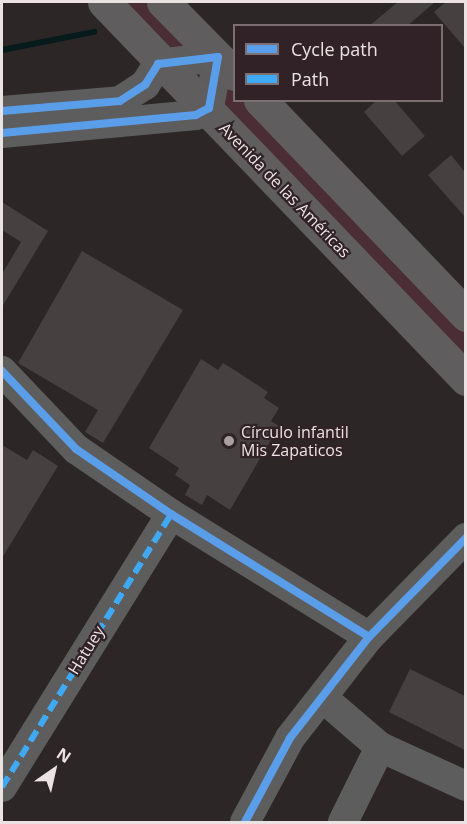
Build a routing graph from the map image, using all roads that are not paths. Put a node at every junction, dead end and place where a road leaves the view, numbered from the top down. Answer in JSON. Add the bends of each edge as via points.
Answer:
{"nodes":[{"id":1,"x":104,"y":2,"type":"edge"},
{"id":2,"x":163,"y":2,"type":"edge"},
{"id":3,"x":162,"y":62,"type":"junction"},
{"id":4,"x":226,"y":66,"type":"edge"},
{"id":5,"x":262,"y":102,"type":"edge"},
{"id":6,"x":208,"y":109,"type":"junction"},
{"id":7,"x":2,"y":111,"type":"edge"},
{"id":8,"x":2,"y":133,"type":"edge"},
{"id":9,"x":465,"y":315,"type":"edge"},
{"id":10,"x":2,"y":371,"type":"edge"},
{"id":11,"x":465,"y":379,"type":"edge"},
{"id":12,"x":171,"y":514,"type":"junction"},
{"id":13,"x":465,"y":538,"type":"edge"},
{"id":14,"x":369,"y":637,"type":"junction"},
{"id":15,"x":324,"y":698,"type":"junction"},
{"id":16,"x":380,"y":747,"type":"junction"},
{"id":17,"x":465,"y":786,"type":"edge"},
{"id":18,"x":2,"y":787,"type":"edge"},
{"id":19,"x":244,"y":822,"type":"edge"},
{"id":20,"x":343,"y":822,"type":"edge"}],
"edges":[{"from":1,"to":3,"type":"main road","name":"Avenida de las Américas"},
{"from":2,"to":4,"type":"main road"},
{"from":3,"to":4,"type":"street"},
{"from":3,"to":6,"type":"main road","name":"Avenida de las Américas"},
{"from":3,"to":7,"type":"street","via":[[145,85],[120,101]]},
{"from":4,"to":6,"type":"street"},
{"from":5,"to":9,"type":"main road"},
{"from":6,"to":8,"type":"street","via":[[196,115]]},
{"from":6,"to":11,"type":"main road","name":"Avenida de las Américas"},
{"from":10,"to":12,"type":"street","via":[[76,449]]},
{"from":12,"to":14,"type":"street"},
{"from":12,"to":18,"type":"street","name":"Hatuey"},
{"from":13,"to":14,"type":"street"},
{"from":14,"to":15,"type":"street"},
{"from":15,"to":16,"type":"street"},
{"from":15,"to":19,"type":"street","via":[[290,738]]},
{"from":16,"to":17,"type":"street"},
{"from":16,"to":20,"type":"street"}]}
